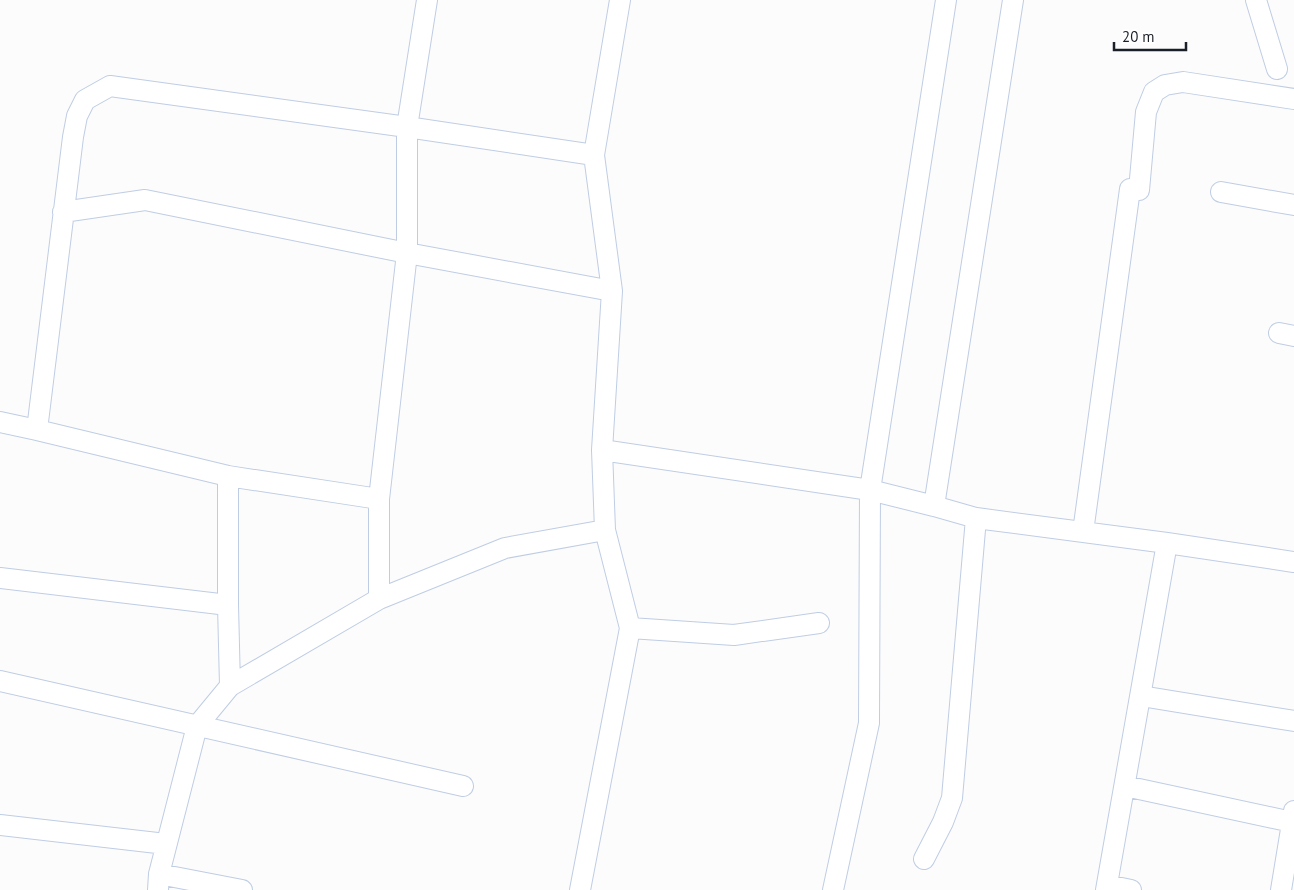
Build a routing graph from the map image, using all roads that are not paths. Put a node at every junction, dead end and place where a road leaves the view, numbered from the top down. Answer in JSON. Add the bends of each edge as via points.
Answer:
{"nodes":[{"id":1,"x":427,"y":0,"type":"edge"},
{"id":2,"x":620,"y":0,"type":"edge"},
{"id":3,"x":946,"y":0,"type":"edge"},
{"id":4,"x":1013,"y":0,"type":"edge"},
{"id":5,"x":1256,"y":0,"type":"edge"},
{"id":6,"x":1277,"y":69,"type":"dead end"},
{"id":7,"x":1294,"y":99,"type":"edge"},
{"id":8,"x":407,"y":127,"type":"junction"},
{"id":9,"x":594,"y":155,"type":"junction"},
{"id":10,"x":1221,"y":192,"type":"dead end"},
{"id":11,"x":1294,"y":204,"type":"edge"},
{"id":12,"x":63,"y":212,"type":"junction"},
{"id":13,"x":407,"y":253,"type":"junction"},
{"id":14,"x":612,"y":291,"type":"junction"},
{"id":15,"x":0,"y":422,"type":"edge"},
{"id":16,"x":37,"y":430,"type":"junction"},
{"id":17,"x":602,"y":450,"type":"junction"},
{"id":18,"x":228,"y":476,"type":"junction"},
{"id":19,"x":870,"y":490,"type":"junction"},
{"id":20,"x":379,"y":500,"type":"junction"},
{"id":21,"x":934,"y":506,"type":"junction"},
{"id":22,"x":976,"y":518,"type":"junction"},
{"id":23,"x":605,"y":530,"type":"junction"},
{"id":24,"x":1082,"y":532,"type":"junction"},
{"id":25,"x":1167,"y":544,"type":"junction"},
{"id":26,"x":1294,"y":562,"type":"edge"},
{"id":27,"x":0,"y":578,"type":"edge"},
{"id":28,"x":379,"y":599,"type":"junction"},
{"id":29,"x":228,"y":605,"type":"junction"},
{"id":30,"x":819,"y":623,"type":"dead end"},
{"id":31,"x":630,"y":628,"type":"junction"},
{"id":32,"x":0,"y":680,"type":"edge"},
{"id":33,"x":230,"y":686,"type":"junction"},
{"id":34,"x":1140,"y":696,"type":"junction"},
{"id":35,"x":1294,"y":720,"type":"edge"},
{"id":36,"x":197,"y":726,"type":"junction"},
{"id":37,"x":463,"y":786,"type":"dead end"},
{"id":38,"x":1125,"y":786,"type":"junction"},
{"id":39,"x":1293,"y":816,"type":"edge"},
{"id":40,"x":0,"y":825,"type":"edge"},
{"id":41,"x":166,"y":844,"type":"junction"},
{"id":42,"x":924,"y":859,"type":"dead end"},
{"id":43,"x":158,"y":882,"type":"edge"},
{"id":44,"x":1106,"y":888,"type":"edge"},
{"id":45,"x":242,"y":890,"type":"edge"},
{"id":46,"x":580,"y":890,"type":"edge"},
{"id":47,"x":833,"y":890,"type":"edge"},
{"id":48,"x":1131,"y":890,"type":"edge"},
{"id":49,"x":1281,"y":890,"type":"edge"}],
"edges":[{"from":1,"to":8,"type":"street"},
{"from":2,"to":9,"type":"street"},
{"from":3,"to":19,"type":"street"},
{"from":4,"to":21,"type":"street"},
{"from":5,"to":6,"type":"street"},
{"from":7,"to":24,"type":"street","via":[[1183,82],[1165,85],[1154,92],[1146,112]]},
{"from":8,"to":9,"type":"street"},
{"from":8,"to":12,"type":"street","via":[[110,86],[85,100],[77,116]]},
{"from":8,"to":13,"type":"street"},
{"from":9,"to":14,"type":"street"},
{"from":10,"to":11,"type":"street"},
{"from":12,"to":13,"type":"street","via":[[145,200]]},
{"from":12,"to":16,"type":"street"},
{"from":13,"to":14,"type":"street"},
{"from":13,"to":20,"type":"street"},
{"from":14,"to":17,"type":"street"},
{"from":15,"to":16,"type":"street"},
{"from":16,"to":18,"type":"street"},
{"from":17,"to":19,"type":"street"},
{"from":17,"to":23,"type":"street"},
{"from":18,"to":20,"type":"street"},
{"from":18,"to":29,"type":"street"},
{"from":19,"to":21,"type":"street"},
{"from":19,"to":47,"type":"street","via":[[869,723]]},
{"from":20,"to":28,"type":"street"},
{"from":21,"to":22,"type":"street"},
{"from":22,"to":24,"type":"street"},
{"from":22,"to":42,"type":"street","via":[[952,798]]},
{"from":23,"to":28,"type":"street","via":[[504,548]]},
{"from":23,"to":31,"type":"street"},
{"from":24,"to":25,"type":"street"},
{"from":25,"to":26,"type":"street"},
{"from":25,"to":34,"type":"street"},
{"from":27,"to":29,"type":"street"},
{"from":28,"to":33,"type":"street"},
{"from":29,"to":33,"type":"street"},
{"from":30,"to":31,"type":"street","via":[[734,635]]},
{"from":31,"to":46,"type":"street"},
{"from":32,"to":36,"type":"street"},
{"from":33,"to":36,"type":"street"},
{"from":34,"to":35,"type":"street"},
{"from":34,"to":38,"type":"street"},
{"from":36,"to":37,"type":"street"},
{"from":36,"to":41,"type":"street"},
{"from":38,"to":39,"type":"street"},
{"from":38,"to":44,"type":"street"},
{"from":39,"to":49,"type":"street"},
{"from":40,"to":41,"type":"street"},
{"from":41,"to":43,"type":"street"},
{"from":43,"to":45,"type":"street"},
{"from":44,"to":48,"type":"street"}]}
